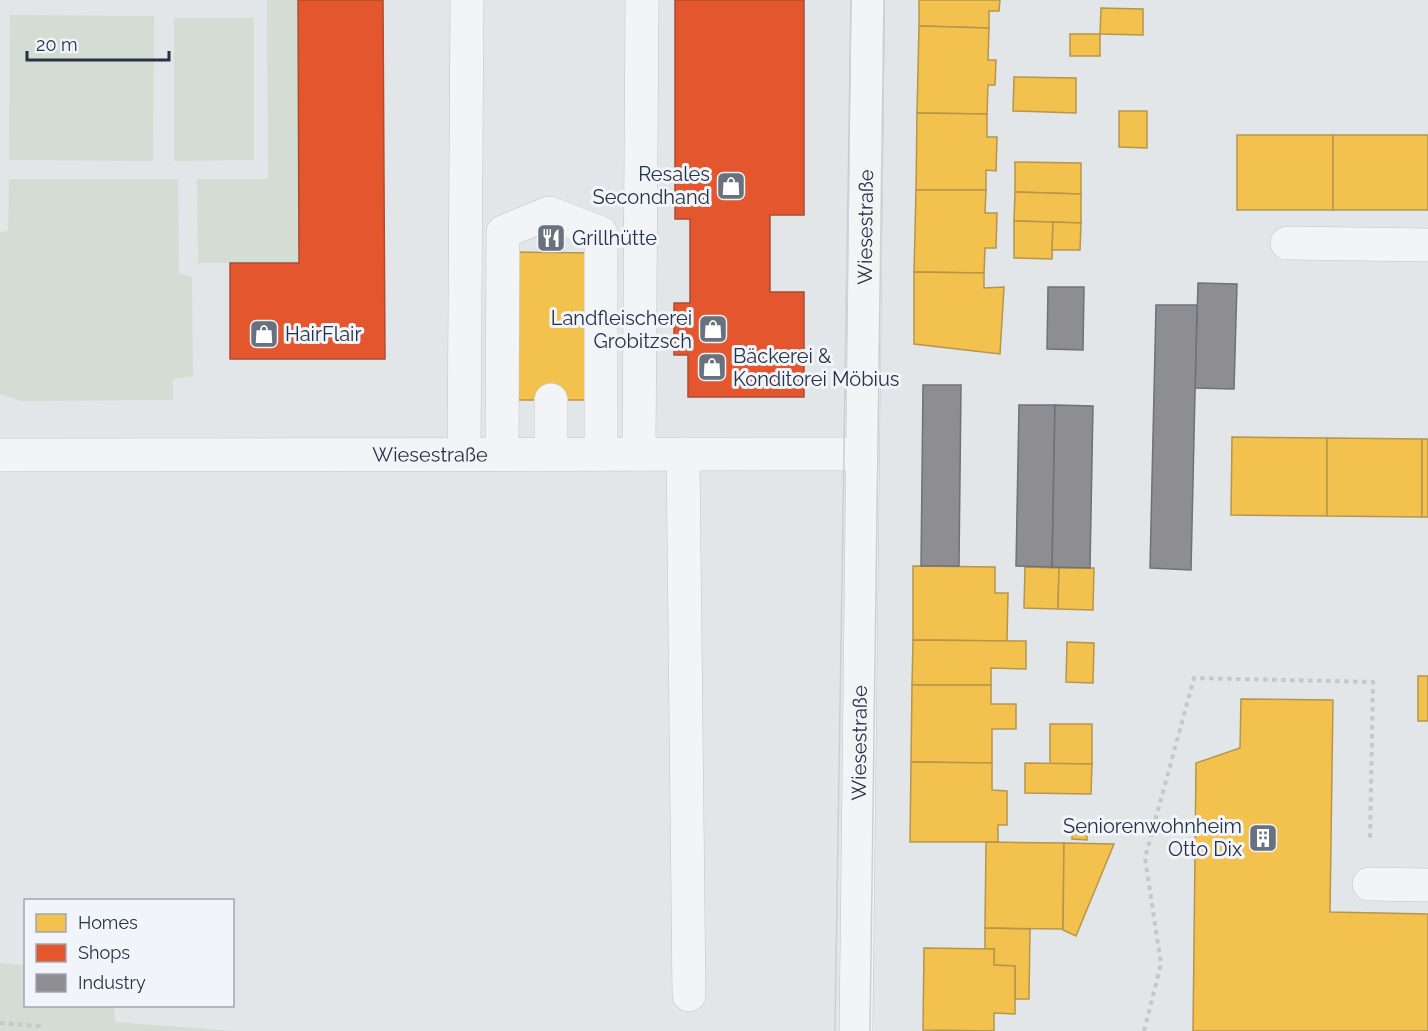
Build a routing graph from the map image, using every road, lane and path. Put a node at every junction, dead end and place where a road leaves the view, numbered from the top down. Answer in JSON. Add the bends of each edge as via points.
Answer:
{"nodes":[{"id":1,"x":467,"y":0,"type":"edge"},
{"id":2,"x":642,"y":0,"type":"edge"},
{"id":3,"x":868,"y":0,"type":"edge"},
{"id":4,"x":1287,"y":243,"type":"dead end"},
{"id":5,"x":1428,"y":245,"type":"edge"},
{"id":6,"x":551,"y":400,"type":"dead end"},
{"id":7,"x":0,"y":454,"type":"edge"},
{"id":8,"x":464,"y":454,"type":"junction"},
{"id":9,"x":502,"y":454,"type":"junction"},
{"id":10,"x":551,"y":454,"type":"junction"},
{"id":11,"x":601,"y":454,"type":"junction"},
{"id":12,"x":639,"y":454,"type":"junction"},
{"id":13,"x":683,"y":454,"type":"junction"},
{"id":14,"x":862,"y":454,"type":"junction"},
{"id":15,"x":1369,"y":884,"type":"joint"},
{"id":16,"x":1428,"y":885,"type":"edge"},
{"id":17,"x":689,"y":995,"type":"dead end"},
{"id":18,"x":0,"y":1023,"type":"edge"},
{"id":19,"x":38,"y":1031,"type":"edge"},
{"id":20,"x":856,"y":1031,"type":"edge"},
{"id":21,"x":1144,"y":1031,"type":"edge"}],
"edges":[{"from":1,"to":8,"type":"street"},
{"from":2,"to":12,"type":"street"},
{"from":3,"to":14,"type":"street","name":"Wiesestraße"},
{"from":4,"to":5,"type":"street"},
{"from":6,"to":10,"type":"street"},
{"from":7,"to":8,"type":"street","name":"Wiesestraße"},
{"from":8,"to":9,"type":"street","name":"Wiesestraße"},
{"from":9,"to":10,"type":"street","name":"Wiesestraße"},
{"from":9,"to":11,"type":"street","via":[[503,232],[549,213],[601,232]]},
{"from":10,"to":11,"type":"street","name":"Wiesestraße"},
{"from":11,"to":12,"type":"street","name":"Wiesestraße"},
{"from":12,"to":13,"type":"street","name":"Wiesestraße"},
{"from":13,"to":14,"type":"street","name":"Wiesestraße"},
{"from":13,"to":17,"type":"street"},
{"from":14,"to":20,"type":"street","name":"Wiesestraße"},
{"from":15,"to":16,"type":"street"},
{"from":15,"to":21,"type":"path","via":[[1373,682],[1194,678],[1145,858],[1161,964]]},
{"from":18,"to":19,"type":"path","via":[[39,1026]]}]}
